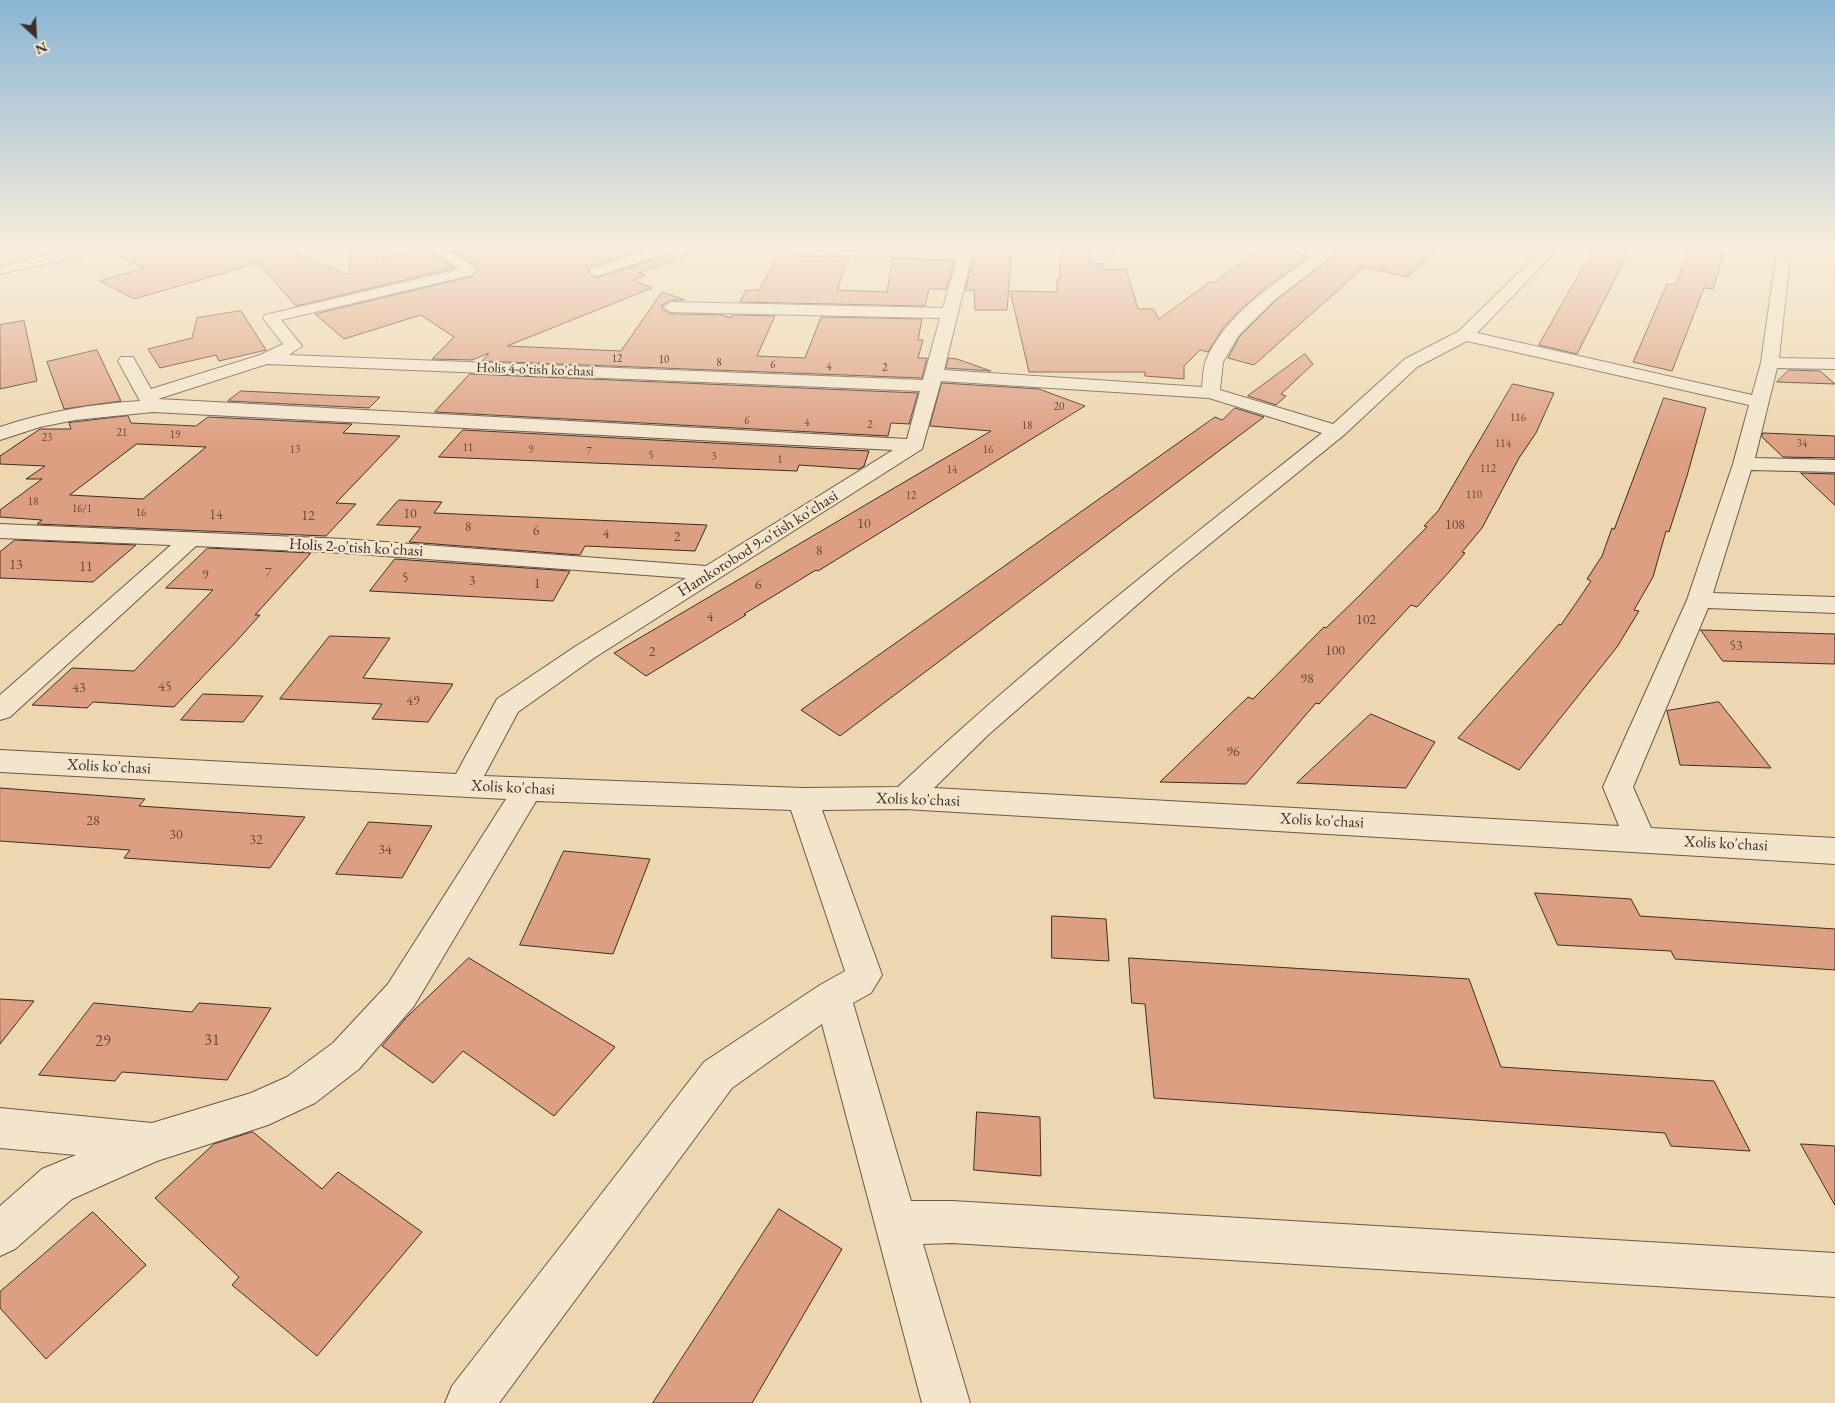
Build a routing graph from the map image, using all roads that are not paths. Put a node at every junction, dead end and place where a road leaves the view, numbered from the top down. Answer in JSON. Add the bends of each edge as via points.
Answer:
{"nodes":[{"id":1,"x":295,"y":312,"type":"edge"},
{"id":2,"x":929,"y":312,"type":"edge"},
{"id":3,"x":1252,"y":312,"type":"edge"},
{"id":4,"x":1487,"y":312,"type":"edge"},
{"id":5,"x":1776,"y":312,"type":"edge"},
{"id":6,"x":950,"y":313,"type":"joint"},
{"id":7,"x":1465,"y":335,"type":"junction"},
{"id":8,"x":266,"y":359,"type":"junction"},
{"id":9,"x":127,"y":361,"type":"dead end"},
{"id":10,"x":1770,"y":363,"type":"junction"},
{"id":11,"x":1835,"y":364,"type":"edge"},
{"id":12,"x":932,"y":381,"type":"junction"},
{"id":13,"x":1210,"y":393,"type":"junction"},
{"id":14,"x":149,"y":401,"type":"junction"},
{"id":15,"x":1758,"y":402,"type":"junction"},
{"id":16,"x":5,"y":428,"type":"edge"},
{"id":17,"x":1337,"y":431,"type":"junction"},
{"id":18,"x":915,"y":445,"type":"junction"},
{"id":19,"x":1743,"y":464,"type":"junction"},
{"id":20,"x":1835,"y":466,"type":"edge"},
{"id":21,"x":0,"y":531,"type":"edge"},
{"id":22,"x":189,"y":541,"type":"junction"},
{"id":23,"x":711,"y":574,"type":"junction"},
{"id":24,"x":1699,"y":600,"type":"junction"},
{"id":25,"x":1835,"y":605,"type":"edge"},
{"id":26,"x":0,"y":710,"type":"edge"},
{"id":27,"x":0,"y":761,"type":"edge"},
{"id":28,"x":464,"y":786,"type":"junction"},
{"id":29,"x":528,"y":789,"type":"junction"},
{"id":30,"x":905,"y":798,"type":"junction"},
{"id":31,"x":803,"y":799,"type":"junction"},
{"id":32,"x":1640,"y":839,"type":"junction"},
{"id":33,"x":1835,"y":851,"type":"edge"},
{"id":34,"x":833,"y":996,"type":"junction"},
{"id":35,"x":0,"y":1128,"type":"edge"},
{"id":36,"x":154,"y":1142,"type":"junction"},
{"id":37,"x":894,"y":1223,"type":"junction"},
{"id":38,"x":0,"y":1234,"type":"edge"},
{"id":39,"x":1835,"y":1275,"type":"edge"},
{"id":40,"x":469,"y":1403,"type":"edge"},
{"id":41,"x":946,"y":1403,"type":"edge"}],
"edges":[{"from":1,"to":8,"type":"street","via":[[271,318],[293,346]]},
{"from":2,"to":6,"type":"street"},
{"from":3,"to":13,"type":"street","via":[[1236,327],[1214,361]]},
{"from":4,"to":7,"type":"street"},
{"from":5,"to":10,"type":"street"},
{"from":6,"to":12,"type":"street"},
{"from":7,"to":15,"type":"street"},
{"from":7,"to":17,"type":"street","via":[[1411,363]]},
{"from":8,"to":12,"type":"street","name":"Holis 4-o'tish ko'chasi"},
{"from":8,"to":14,"type":"street","name":"Holis 4-o'tish ko'chasi"},
{"from":9,"to":14,"type":"street"},
{"from":10,"to":11,"type":"street"},
{"from":10,"to":15,"type":"street"},
{"from":12,"to":13,"type":"street","name":"Holis 4-o'tish ko'chasi"},
{"from":12,"to":18,"type":"street"},
{"from":13,"to":17,"type":"street","name":"Holis 4-o'tish ko'chasi"},
{"from":14,"to":16,"type":"street"},
{"from":14,"to":18,"type":"street"},
{"from":15,"to":19,"type":"street"},
{"from":17,"to":30,"type":"street","via":[[1161,572],[978,728]]},
{"from":18,"to":23,"type":"street","name":"Hamkorobod 9-o'tish ko'chasi"},
{"from":19,"to":20,"type":"street"},
{"from":19,"to":24,"type":"street"},
{"from":21,"to":22,"type":"street","name":"Holis 2-o'tish ko'chasi"},
{"from":22,"to":23,"type":"street","name":"Holis 2-o'tish ko'chasi","via":[[344,546]]},
{"from":22,"to":26,"type":"street"},
{"from":23,"to":28,"type":"street","name":"Hamkorobod 9-o'tish ko'chasi","via":[[585,652],[507,706]]},
{"from":24,"to":25,"type":"street"},
{"from":24,"to":32,"type":"street","via":[[1618,787]]},
{"from":27,"to":28,"type":"street","name":"Xolis ko'chasi"},
{"from":28,"to":29,"type":"street","name":"Xolis ko'chasi"},
{"from":29,"to":31,"type":"street","name":"Xolis ko'chasi"},
{"from":29,"to":36,"type":"street","via":[[401,995],[346,1056],[301,1090],[254,1111]]},
{"from":30,"to":31,"type":"street","name":"Xolis ko'chasi"},
{"from":30,"to":32,"type":"street","name":"Xolis ko'chasi"},
{"from":31,"to":34,"type":"street","via":[[864,975]]},
{"from":32,"to":33,"type":"street","name":"Xolis ko'chasi"},
{"from":34,"to":37,"type":"street"},
{"from":34,"to":40,"type":"street","via":[[718,1076]]},
{"from":35,"to":36,"type":"street"},
{"from":36,"to":38,"type":"street","via":[[57,1184]]},
{"from":37,"to":39,"type":"street","via":[[962,1222]]},
{"from":37,"to":41,"type":"street"}]}
